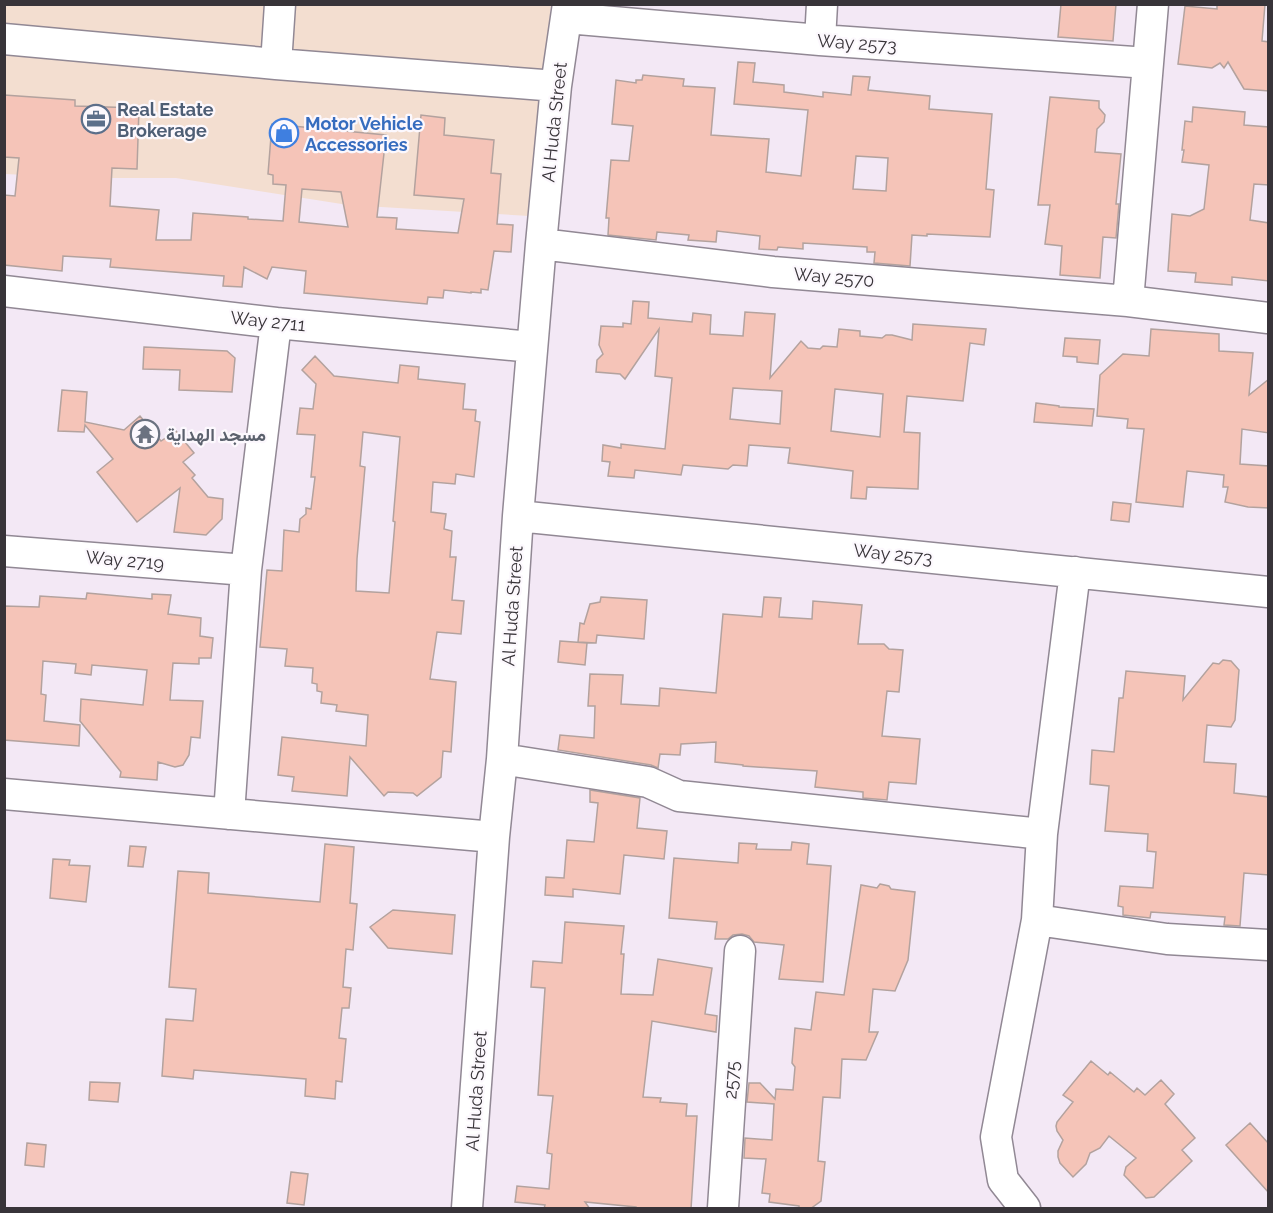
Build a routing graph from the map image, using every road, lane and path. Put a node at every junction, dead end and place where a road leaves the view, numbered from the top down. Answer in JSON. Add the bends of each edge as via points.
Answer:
{"nodes":[{"id":1,"x":280,"y":4,"type":"edge"},
{"id":2,"x":822,"y":4,"type":"edge"},
{"id":3,"x":1153,"y":4,"type":"edge"},
{"id":4,"x":567,"y":11,"type":"edge"},
{"id":5,"x":4,"y":39,"type":"edge"},
{"id":6,"x":820,"y":40,"type":"junction"},
{"id":7,"x":1148,"y":63,"type":"junction"},
{"id":8,"x":276,"y":64,"type":"junction"},
{"id":9,"x":556,"y":86,"type":"junction"},
{"id":10,"x":541,"y":244,"type":"junction"},
{"id":11,"x":4,"y":291,"type":"edge"},
{"id":12,"x":1128,"y":301,"type":"junction"},
{"id":13,"x":1269,"y":318,"type":"edge"},
{"id":14,"x":276,"y":323,"type":"junction"},
{"id":15,"x":532,"y":347,"type":"junction"},
{"id":16,"x":518,"y":516,"type":"junction"},
{"id":17,"x":4,"y":550,"type":"edge"},
{"id":18,"x":246,"y":570,"type":"junction"},
{"id":19,"x":1075,"y":572,"type":"junction"},
{"id":20,"x":1269,"y":592,"type":"edge"},
{"id":21,"x":501,"y":759,"type":"junction"},
{"id":22,"x":4,"y":794,"type":"edge"},
{"id":23,"x":229,"y":814,"type":"junction"},
{"id":24,"x":1041,"y":834,"type":"junction"},
{"id":25,"x":494,"y":837,"type":"junction"},
{"id":26,"x":1037,"y":920,"type":"junction"},
{"id":27,"x":1269,"y":945,"type":"edge"},
{"id":28,"x":740,"y":951,"type":"dead end"},
{"id":29,"x":467,"y":1209,"type":"edge"},
{"id":30,"x":723,"y":1209,"type":"edge"},
{"id":31,"x":1025,"y":1209,"type":"edge"}],
"edges":[{"from":1,"to":8,"type":"street"},
{"from":2,"to":6,"type":"street"},
{"from":3,"to":7,"type":"street"},
{"from":4,"to":6,"type":"street","name":"Way 2573"},
{"from":4,"to":9,"type":"street","name":"Al Huda Street"},
{"from":5,"to":8,"type":"street"},
{"from":6,"to":7,"type":"street","name":"Way 2573"},
{"from":7,"to":12,"type":"street"},
{"from":8,"to":9,"type":"street"},
{"from":9,"to":10,"type":"street","name":"Al Huda Street"},
{"from":10,"to":12,"type":"street","name":"Way 2570","via":[[773,272]]},
{"from":10,"to":15,"type":"street","name":"Al Huda Street"},
{"from":11,"to":14,"type":"street","name":"Way 2711"},
{"from":12,"to":13,"type":"street","name":"Way 2570"},
{"from":14,"to":15,"type":"street","name":"Way 2711"},
{"from":14,"to":18,"type":"street"},
{"from":15,"to":16,"type":"street","name":"Al Huda Street"},
{"from":16,"to":19,"type":"street","name":"Way 2573"},
{"from":16,"to":21,"type":"street","name":"Al Huda Street"},
{"from":17,"to":18,"type":"street","name":"Way 2719"},
{"from":18,"to":23,"type":"street"},
{"from":19,"to":20,"type":"street","name":"Way 2573"},
{"from":19,"to":24,"type":"street"},
{"from":21,"to":24,"type":"street","via":[[648,782],[679,796]]},
{"from":21,"to":25,"type":"street","name":"Al Huda Street"},
{"from":22,"to":23,"type":"street"},
{"from":23,"to":25,"type":"street"},
{"from":24,"to":26,"type":"street"},
{"from":25,"to":29,"type":"street","name":"Al Huda Street"},
{"from":26,"to":27,"type":"street","via":[[1167,939]]},
{"from":26,"to":31,"type":"street","via":[[996,1137],[1003,1180]]},
{"from":28,"to":30,"type":"street","name":"2575"}]}
